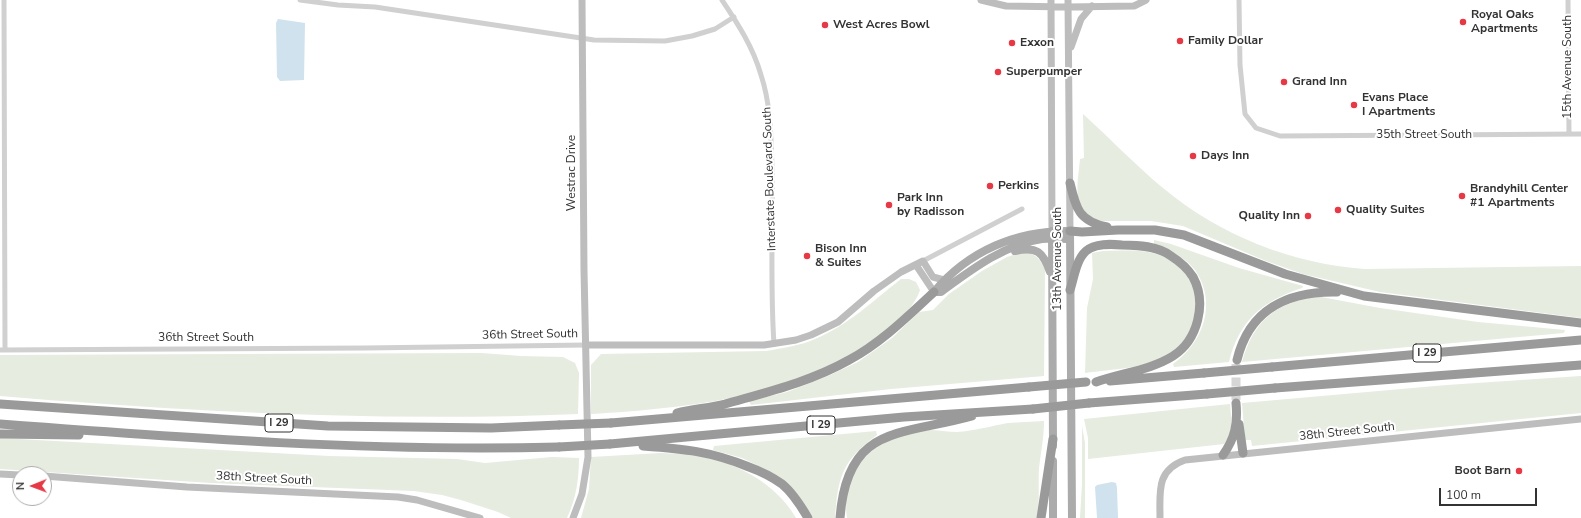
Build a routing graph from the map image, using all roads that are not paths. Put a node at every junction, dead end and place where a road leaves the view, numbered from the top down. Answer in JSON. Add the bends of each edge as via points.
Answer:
{"nodes":[{"id":1,"x":4,"y":0,"type":"edge"},
{"id":2,"x":300,"y":0,"type":"edge"},
{"id":3,"x":582,"y":0,"type":"edge"},
{"id":4,"x":722,"y":0,"type":"edge"},
{"id":5,"x":981,"y":0,"type":"edge"},
{"id":6,"x":1146,"y":0,"type":"edge"},
{"id":7,"x":1239,"y":0,"type":"edge"},
{"id":8,"x":1568,"y":0,"type":"edge"},
{"id":9,"x":1051,"y":4,"type":"edge"},
{"id":10,"x":1068,"y":4,"type":"edge"},
{"id":11,"x":1092,"y":6,"type":"junction"},
{"id":12,"x":734,"y":17,"type":"junction"},
{"id":13,"x":582,"y":38,"type":"junction"},
{"id":14,"x":1069,"y":55,"type":"junction"},
{"id":15,"x":1569,"y":134,"type":"junction"},
{"id":16,"x":1581,"y":134,"type":"edge"},
{"id":17,"x":1070,"y":183,"type":"junction"},
{"id":18,"x":1022,"y":209,"type":"dead end"},
{"id":19,"x":1118,"y":230,"type":"junction"},
{"id":20,"x":1052,"y":235,"type":"junction"},
{"id":21,"x":1070,"y":235,"type":"junction"},
{"id":22,"x":1000,"y":254,"type":"junction"},
{"id":23,"x":924,"y":261,"type":"junction"},
{"id":24,"x":916,"y":265,"type":"junction"},
{"id":25,"x":1052,"y":278,"type":"junction"},
{"id":26,"x":944,"y":280,"type":"junction"},
{"id":27,"x":1070,"y":290,"type":"junction"},
{"id":28,"x":934,"y":292,"type":"junction"},
{"id":29,"x":1350,"y":293,"type":"junction"},
{"id":30,"x":1581,"y":323,"type":"edge"},
{"id":31,"x":1581,"y":340,"type":"edge"},
{"id":32,"x":774,"y":344,"type":"junction"},
{"id":33,"x":586,"y":345,"type":"junction"},
{"id":34,"x":3,"y":350,"type":"edge"},
{"id":35,"x":1237,"y":360,"type":"tunnel mouth"},
{"id":36,"x":1581,"y":365,"type":"edge"},
{"id":37,"x":1091,"y":382,"type":"junction"},
{"id":38,"x":1236,"y":403,"type":"tunnel mouth"},
{"id":39,"x":0,"y":404,"type":"edge"},
{"id":40,"x":991,"y":411,"type":"junction"},
{"id":41,"x":1238,"y":417,"type":"junction"},
{"id":42,"x":1581,"y":419,"type":"edge"},
{"id":43,"x":659,"y":420,"type":"junction"},
{"id":44,"x":0,"y":424,"type":"edge"},
{"id":45,"x":0,"y":434,"type":"edge"},
{"id":46,"x":137,"y":434,"type":"junction"},
{"id":47,"x":1053,"y":439,"type":"junction"},
{"id":48,"x":614,"y":444,"type":"junction"},
{"id":49,"x":1242,"y":453,"type":"junction"},
{"id":50,"x":1222,"y":455,"type":"junction"},
{"id":51,"x":0,"y":474,"type":"edge"},
{"id":52,"x":12,"y":475,"type":"edge"},
{"id":53,"x":52,"y":477,"type":"edge"},
{"id":54,"x":840,"y":516,"type":"edge"},
{"id":55,"x":480,"y":518,"type":"edge"},
{"id":56,"x":573,"y":518,"type":"edge"},
{"id":57,"x":808,"y":518,"type":"edge"},
{"id":58,"x":1041,"y":518,"type":"edge"},
{"id":59,"x":1053,"y":518,"type":"edge"},
{"id":60,"x":1072,"y":518,"type":"edge"},
{"id":61,"x":1160,"y":518,"type":"edge"}],
"edges":[{"from":1,"to":34,"type":"street"},
{"from":2,"to":13,"type":"street","via":[[375,7]]},
{"from":3,"to":13,"type":"street","name":"Westrac Drive"},
{"from":4,"to":12,"type":"street","name":"Interstate Boulevard South"},
{"from":5,"to":9,"type":"street","via":[[1006,6]]},
{"from":6,"to":11,"type":"street","via":[[1134,6]]},
{"from":7,"to":15,"type":"street","name":"35th Street South","via":[[1240,72],[1245,114],[1256,128],[1280,136]]},
{"from":8,"to":15,"type":"street","name":"15th Avenue South"},
{"from":9,"to":10,"type":"street"},
{"from":9,"to":20,"type":"street","name":"13th Avenue South"},
{"from":10,"to":11,"type":"street"},
{"from":10,"to":14,"type":"street","name":"13th Avenue South"},
{"from":11,"to":14,"type":"street","via":[[1081,19]]},
{"from":12,"to":13,"type":"street","via":[[715,29],[665,41]]},
{"from":12,"to":32,"type":"street","name":"Interstate Boulevard South","via":[[745,35],[759,69],[770,120]]},
{"from":13,"to":33,"type":"street","name":"Westrac Drive"},
{"from":14,"to":17,"type":"street","name":"13th Avenue South"},
{"from":15,"to":16,"type":"street","name":"35th Street South"},
{"from":17,"to":19,"type":"highway","via":[[1075,207],[1079,213],[1096,225]]},
{"from":17,"to":21,"type":"street","name":"13th Avenue South"},
{"from":18,"to":23,"type":"street","name":"36th Street South"},
{"from":19,"to":21,"type":"highway"},
{"from":19,"to":29,"type":"highway","via":[[1155,230],[1184,236],[1285,274]]},
{"from":20,"to":21,"type":"main road"},
{"from":20,"to":22,"type":"main road"},
{"from":20,"to":25,"type":"main road","name":"13th Avenue South"},
{"from":20,"to":26,"type":"main road","via":[[1031,234],[991,248],[967,260]]},
{"from":21,"to":27,"type":"main road","name":"13th Avenue South"},
{"from":22,"to":25,"type":"main road","via":[[1032,249],[1039,252],[1046,260]]},
{"from":22,"to":28,"type":"main road","via":[[941,292]]},
{"from":23,"to":24,"type":"street","name":"36th Street South"},
{"from":23,"to":26,"type":"street","via":[[933,277]]},
{"from":24,"to":28,"type":"street"},
{"from":24,"to":32,"type":"street","name":"36th Street South","via":[[874,291],[838,322],[811,335]]},
{"from":25,"to":47,"type":"main road","name":"13th Avenue South"},
{"from":26,"to":28,"type":"main road"},
{"from":27,"to":37,"type":"highway","via":[[1079,260],[1087,251],[1097,246],[1113,244],[1144,246],[1170,255],[1193,277],[1198,292],[1198,324],[1188,341],[1174,355],[1153,365]]},
{"from":27,"to":60,"type":"main road","name":"13th Avenue South"},
{"from":28,"to":43,"type":"highway","via":[[905,320],[876,342],[850,360],[820,375],[768,392]]},
{"from":29,"to":30,"type":"highway"},
{"from":29,"to":35,"type":"highway","via":[[1303,294],[1287,298],[1275,305],[1252,324],[1244,337]]},
{"from":31,"to":37,"type":"highway","number":"I 29","bridge":true},
{"from":32,"to":33,"type":"street","name":"36th Street South"},
{"from":33,"to":34,"type":"street","name":"36th Street South"},
{"from":33,"to":56,"type":"street","name":"Westrac Drive","via":[[588,457],[582,494]]},
{"from":36,"to":40,"type":"highway","number":"I 29","bridge":true},
{"from":37,"to":43,"type":"highway","number":"I 29","bridge":true},
{"from":38,"to":41,"type":"highway"},
{"from":39,"to":43,"type":"highway","number":"I 29","bridge":true,"via":[[328,426],[492,428]]},
{"from":40,"to":48,"type":"highway","number":"I 29"},
{"from":40,"to":54,"type":"highway","via":[[949,423],[921,426],[892,434],[873,444],[856,460],[844,485]]},
{"from":41,"to":49,"type":"highway"},
{"from":41,"to":50,"type":"highway","via":[[1235,434]]},
{"from":42,"to":49,"type":"street","name":"38th Street South"},
{"from":44,"to":46,"type":"highway","number":"I 29"},
{"from":45,"to":46,"type":"highway"},
{"from":46,"to":48,"type":"highway","number":"I 29","bridge":true,"via":[[336,446],[490,449]]},
{"from":47,"to":58,"type":"highway"},
{"from":47,"to":59,"type":"main road","name":"13th Avenue South"},
{"from":48,"to":57,"type":"highway","via":[[696,450],[742,464],[782,484],[797,500]]},
{"from":49,"to":50,"type":"street","name":"38th Street South"},
{"from":50,"to":61,"type":"street","name":"38th Street South","via":[[1185,460],[1171,467],[1162,479]]},
{"from":51,"to":52,"type":"street"},
{"from":53,"to":55,"type":"street","name":"38th Street South","via":[[187,487],[398,497],[423,501]]}]}
